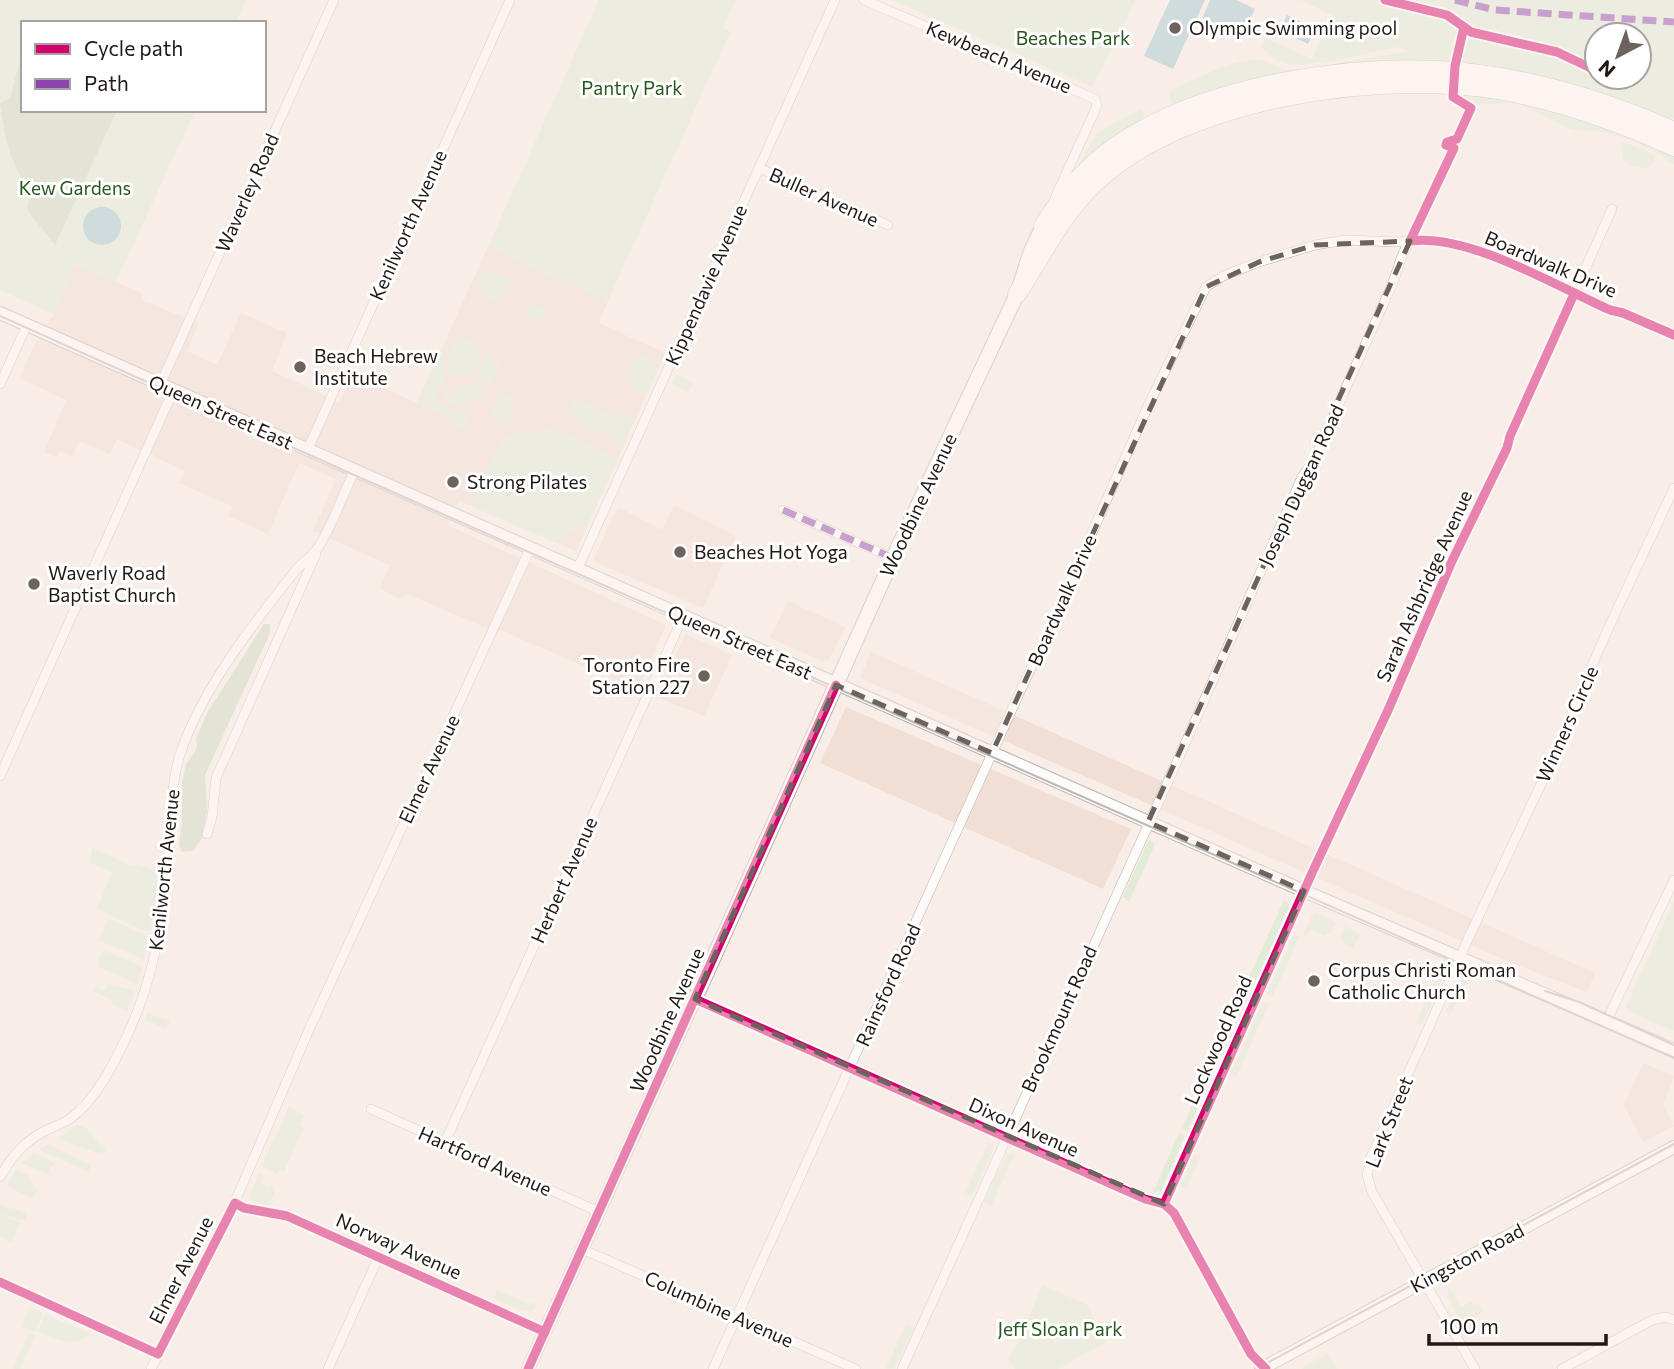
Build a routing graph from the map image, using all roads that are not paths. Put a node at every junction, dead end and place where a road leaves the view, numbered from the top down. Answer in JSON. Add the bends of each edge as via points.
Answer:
{"nodes":[{"id":1,"x":334,"y":0,"type":"edge"},
{"id":2,"x":510,"y":0,"type":"edge"},
{"id":3,"x":835,"y":0,"type":"edge"},
{"id":4,"x":864,"y":0,"type":"edge"},
{"id":5,"x":1095,"y":99,"type":"joint"},
{"id":6,"x":1674,"y":131,"type":"edge"},
{"id":7,"x":1674,"y":146,"type":"edge"},
{"id":8,"x":1454,"y":148,"type":"dead end"},
{"id":9,"x":759,"y":168,"type":"junction"},
{"id":10,"x":1612,"y":209,"type":"dead end"},
{"id":11,"x":888,"y":225,"type":"dead end"},
{"id":12,"x":1043,"y":226,"type":"junction"},
{"id":13,"x":1410,"y":241,"type":"junction"},
{"id":14,"x":1574,"y":293,"type":"junction"},
{"id":15,"x":1017,"y":294,"type":"junction"},
{"id":16,"x":0,"y":313,"type":"edge"},
{"id":17,"x":27,"y":325,"type":"junction"},
{"id":18,"x":1674,"y":335,"type":"edge"},
{"id":19,"x":0,"y":384,"type":"edge"},
{"id":20,"x":160,"y":385,"type":"junction"},
{"id":21,"x":173,"y":391,"type":"junction"},
{"id":22,"x":307,"y":451,"type":"junction"},
{"id":23,"x":354,"y":472,"type":"junction"},
{"id":24,"x":1674,"y":488,"type":"edge"},
{"id":25,"x":783,"y":510,"type":"dead end"},
{"id":26,"x":318,"y":548,"type":"junction"},
{"id":27,"x":530,"y":549,"type":"junction"},
{"id":28,"x":893,"y":558,"type":"junction"},
{"id":29,"x":577,"y":570,"type":"junction"},
{"id":30,"x":683,"y":617,"type":"junction"},
{"id":31,"x":836,"y":685,"type":"junction"},
{"id":32,"x":992,"y":753,"type":"junction"},
{"id":33,"x":0,"y":776,"type":"edge"},
{"id":34,"x":1148,"y":822,"type":"junction"},
{"id":35,"x":207,"y":834,"type":"dead end"},
{"id":36,"x":1674,"y":880,"type":"edge"},
{"id":37,"x":1304,"y":891,"type":"junction"},
{"id":38,"x":1459,"y":959,"type":"junction"},
{"id":39,"x":695,"y":999,"type":"junction"},
{"id":40,"x":1607,"y":1020,"type":"junction"},
{"id":41,"x":1674,"y":1050,"type":"edge"},
{"id":42,"x":850,"y":1068,"type":"junction"},
{"id":43,"x":372,"y":1109,"type":"dead end"},
{"id":44,"x":1006,"y":1138,"type":"junction"},
{"id":45,"x":445,"y":1142,"type":"junction"},
{"id":46,"x":1674,"y":1147,"type":"edge"},
{"id":47,"x":0,"y":1177,"type":"edge"},
{"id":48,"x":235,"y":1203,"type":"junction"},
{"id":49,"x":1164,"y":1204,"type":"junction"},
{"id":50,"x":599,"y":1212,"type":"junction"},
{"id":51,"x":582,"y":1249,"type":"junction"},
{"id":52,"x":379,"y":1256,"type":"junction"},
{"id":53,"x":1425,"y":1280,"type":"junction"},
{"id":54,"x":0,"y":1282,"type":"edge"},
{"id":55,"x":738,"y":1317,"type":"junction"},
{"id":56,"x":1674,"y":1320,"type":"edge"},
{"id":57,"x":545,"y":1332,"type":"junction"},
{"id":58,"x":158,"y":1354,"type":"junction"},
{"id":59,"x":1264,"y":1368,"type":"edge"},
{"id":60,"x":150,"y":1369,"type":"edge"},
{"id":61,"x":328,"y":1369,"type":"edge"},
{"id":62,"x":528,"y":1369,"type":"edge"},
{"id":63,"x":713,"y":1369,"type":"edge"},
{"id":64,"x":856,"y":1369,"type":"edge"},
{"id":65,"x":902,"y":1369,"type":"edge"},
{"id":66,"x":1475,"y":1369,"type":"edge"},
{"id":67,"x":1562,"y":1369,"type":"edge"}],
"edges":[{"from":1,"to":20,"type":"street","name":"Waverley Road"},
{"from":2,"to":22,"type":"street","name":"Kenilworth Avenue"},
{"from":3,"to":9,"type":"street","name":"Kippendavie Avenue"},
{"from":4,"to":5,"type":"street","name":"Kewbeach Avenue"},
{"from":5,"to":12,"type":"street","name":"Woodbine Avenue","via":[[1097,106]]},
{"from":6,"to":12,"type":"highway","via":[[1585,97],[1498,77],[1406,70],[1301,78],[1195,106],[1135,134],[1083,173]]},
{"from":7,"to":15,"type":"highway","name":"Woodbine Avenue","via":[[1603,117],[1528,97],[1464,87],[1378,86],[1253,105],[1167,135],[1117,164],[1069,212]]},
{"from":8,"to":13,"type":"street","name":"Joseph Duggan Road"},
{"from":9,"to":11,"type":"street","name":"Buller Avenue"},
{"from":9,"to":29,"type":"street","name":"Kippendavie Avenue"},
{"from":10,"to":14,"type":"street","name":"Sarah Ashbridge Avenue"},
{"from":12,"to":15,"type":"main road","name":"Woodbine Avenue"},
{"from":13,"to":14,"type":"street","name":"Boardwalk Drive","via":[[1424,239],[1480,251]]},
{"from":13,"to":32,"type":"street","name":"Boardwalk Drive","via":[[1346,240],[1315,245],[1223,276],[1201,293]]},
{"from":13,"to":34,"type":"street","name":"Joseph Duggan Road"},
{"from":14,"to":18,"type":"street","name":"Boardwalk Drive"},
{"from":14,"to":37,"type":"street","name":"Sarah Ashbridge Avenue"},
{"from":15,"to":28,"type":"main road","name":"Woodbine Avenue"},
{"from":16,"to":17,"type":"main road","name":"Queen Street East"},
{"from":17,"to":19,"type":"street"},
{"from":17,"to":20,"type":"main road","name":"Queen Street East"},
{"from":20,"to":21,"type":"main road","name":"Queen Street East"},
{"from":21,"to":22,"type":"main road","name":"Queen Street East"},
{"from":21,"to":33,"type":"street"},
{"from":22,"to":23,"type":"main road","name":"Queen Street East"},
{"from":23,"to":26,"type":"street","name":"Kenilworth Avenue"},
{"from":23,"to":27,"type":"main road","name":"Queen Street East"},
{"from":24,"to":38,"type":"street","name":"Winners Circle"},
{"from":25,"to":28,"type":"street"},
{"from":26,"to":35,"type":"street","name":"Kenilworth Avenue","via":[[216,778]]},
{"from":26,"to":47,"type":"street","name":"Kenilworth Avenue","via":[[293,573],[233,657],[191,726],[173,784],[164,907],[150,977],[118,1055],[82,1108],[25,1143]]},
{"from":27,"to":29,"type":"main road","name":"Queen Street East"},
{"from":27,"to":48,"type":"street","name":"Elmer Avenue","via":[[308,1032]]},
{"from":28,"to":31,"type":"main road","name":"Woodbine Avenue"},
{"from":29,"to":30,"type":"main road","name":"Queen Street East"},
{"from":30,"to":31,"type":"main road","name":"Queen Street East"},
{"from":30,"to":45,"type":"street","name":"Herbert Avenue"},
{"from":31,"to":32,"type":"main road","name":"Queen Street East"},
{"from":31,"to":39,"type":"main road","name":"Woodbine Avenue"},
{"from":32,"to":34,"type":"main road","name":"Queen Street East"},
{"from":32,"to":42,"type":"street","name":"Rainsford Road"},
{"from":34,"to":37,"type":"main road","name":"Queen Street East"},
{"from":34,"to":44,"type":"street","name":"Brookmount Road"},
{"from":36,"to":40,"type":"street"},
{"from":37,"to":38,"type":"main road","name":"Queen Street East"},
{"from":37,"to":49,"type":"street","name":"Lockwood Road"},
{"from":38,"to":40,"type":"main road","name":"Queen Street East"},
{"from":38,"to":53,"type":"street","name":"Lark Street","via":[[1367,1175],[1372,1192]]},
{"from":39,"to":42,"type":"street","name":"Dixon Avenue"},
{"from":39,"to":50,"type":"main road","name":"Woodbine Avenue"},
{"from":40,"to":41,"type":"main road","name":"Queen Street East"},
{"from":42,"to":44,"type":"street","name":"Dixon Avenue"},
{"from":42,"to":55,"type":"street","name":"Rainsford Road"},
{"from":43,"to":45,"type":"street","name":"Hartford Avenue"},
{"from":44,"to":49,"type":"street","name":"Dixon Avenue"},
{"from":44,"to":65,"type":"street","name":"Brookmount Road"},
{"from":45,"to":50,"type":"street","name":"Hartford Avenue"},
{"from":46,"to":53,"type":"main road","name":"Kingston Road"},
{"from":48,"to":52,"type":"street","name":"Norway Avenue","via":[[287,1216]]},
{"from":48,"to":58,"type":"street","name":"Elmer Avenue"},
{"from":49,"to":59,"type":"street","via":[[1174,1213],[1251,1354]]},
{"from":50,"to":51,"type":"main road","name":"Woodbine Avenue"},
{"from":51,"to":55,"type":"street","name":"Columbine Avenue"},
{"from":51,"to":57,"type":"main road","name":"Woodbine Avenue"},
{"from":52,"to":57,"type":"street","name":"Norway Avenue"},
{"from":52,"to":61,"type":"street"},
{"from":53,"to":59,"type":"main road","name":"Kingston Road"},
{"from":53,"to":66,"type":"street"},
{"from":54,"to":58,"type":"street"},
{"from":55,"to":63,"type":"street","name":"Rainsford Road"},
{"from":55,"to":64,"type":"street","name":"Columbine Avenue"},
{"from":56,"to":67,"type":"street","via":[[1652,1320]]},
{"from":57,"to":62,"type":"main road","name":"Woodbine Avenue"},
{"from":58,"to":60,"type":"street","name":"Elmer Avenue"}]}
